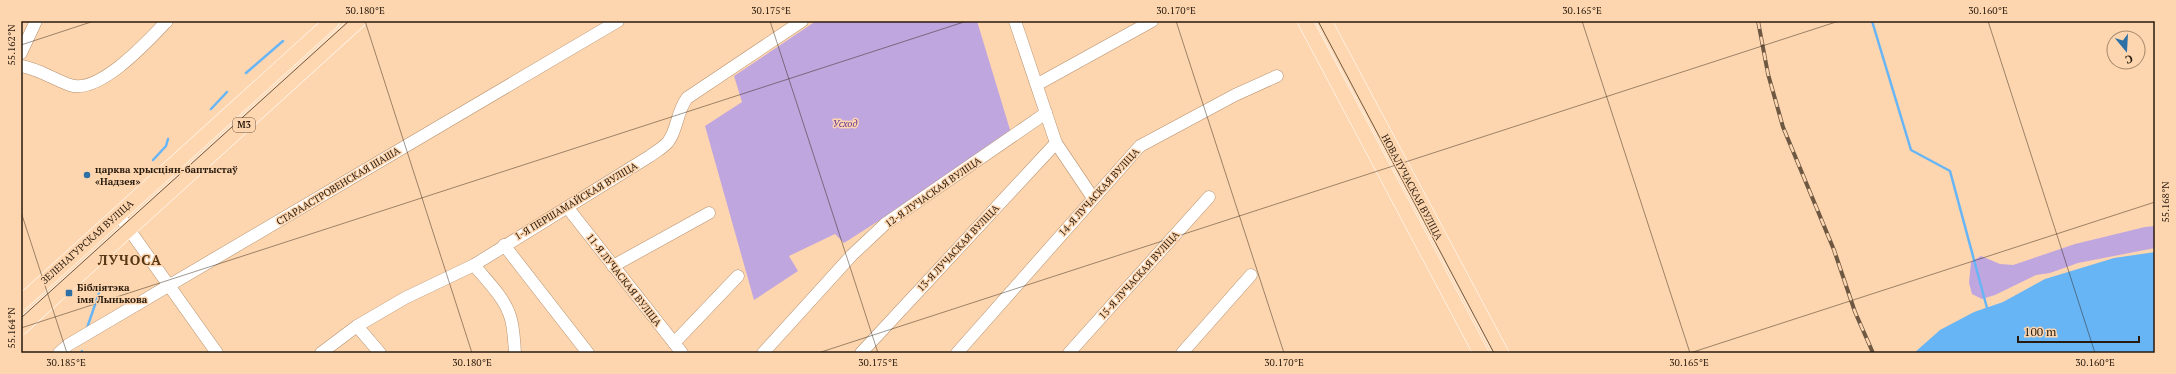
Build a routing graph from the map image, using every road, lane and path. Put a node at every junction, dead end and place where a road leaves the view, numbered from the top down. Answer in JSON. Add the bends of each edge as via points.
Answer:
{"nodes":[{"id":1,"x":36,"y":21,"type":"edge"},
{"id":2,"x":167,"y":21,"type":"edge"},
{"id":3,"x":332,"y":21,"type":"edge"},
{"id":4,"x":358,"y":21,"type":"edge"},
{"id":5,"x":618,"y":21,"type":"edge"},
{"id":6,"x":802,"y":21,"type":"edge"},
{"id":7,"x":1015,"y":21,"type":"edge"},
{"id":8,"x":1152,"y":21,"type":"edge"},
{"id":9,"x":1305,"y":21,"type":"edge"},
{"id":10,"x":1324,"y":21,"type":"edge"},
{"id":11,"x":21,"y":53,"type":"edge"},
{"id":12,"x":21,"y":66,"type":"edge"},
{"id":13,"x":1277,"y":76,"type":"dead end"},
{"id":14,"x":1038,"y":84,"type":"junction"},
{"id":15,"x":1046,"y":113,"type":"junction"},
{"id":16,"x":1056,"y":143,"type":"junction"},
{"id":17,"x":1209,"y":197,"type":"dead end"},
{"id":18,"x":1093,"y":198,"type":"junction"},
{"id":19,"x":567,"y":208,"type":"junction"},
{"id":20,"x":709,"y":213,"type":"dead end"},
{"id":21,"x":118,"y":214,"type":"junction"},
{"id":22,"x":129,"y":229,"type":"junction"},
{"id":23,"x":504,"y":245,"type":"junction"},
{"id":24,"x":474,"y":265,"type":"junction"},
{"id":25,"x":613,"y":266,"type":"junction"},
{"id":26,"x":1251,"y":275,"type":"dead end"},
{"id":27,"x":738,"y":276,"type":"dead end"},
{"id":28,"x":1460,"y":277,"type":"junction"},
{"id":29,"x":1444,"y":285,"type":"junction"},
{"id":30,"x":170,"y":286,"type":"junction"},
{"id":31,"x":21,"y":303,"type":"edge"},
{"id":32,"x":357,"y":326,"type":"junction"},
{"id":33,"x":21,"y":327,"type":"edge"},
{"id":34,"x":674,"y":343,"type":"junction"},
{"id":35,"x":59,"y":353,"type":"edge"},
{"id":36,"x":218,"y":353,"type":"edge"},
{"id":37,"x":321,"y":353,"type":"edge"},
{"id":38,"x":380,"y":353,"type":"edge"},
{"id":39,"x":515,"y":353,"type":"edge"},
{"id":40,"x":588,"y":353,"type":"edge"},
{"id":41,"x":682,"y":353,"type":"edge"},
{"id":42,"x":763,"y":353,"type":"edge"},
{"id":43,"x":861,"y":353,"type":"edge"},
{"id":44,"x":956,"y":353,"type":"edge"},
{"id":45,"x":1069,"y":353,"type":"edge"},
{"id":46,"x":1182,"y":353,"type":"edge"},
{"id":47,"x":1481,"y":353,"type":"edge"},
{"id":48,"x":1501,"y":353,"type":"edge"}],
"edges":[{"from":1,"to":11,"type":"street"},
{"from":2,"to":12,"type":"street","via":[[118,66],[92,84],[70,85],[35,68]]},
{"from":3,"to":21,"type":"main road","name":"ЗЕЛЕНАГУРСКАЯ ВУЛІЦА","number":"М3"},
{"from":4,"to":22,"type":"main road","name":"ЗЕЛЕНАГУРСКАЯ ВУЛІЦА","number":"М3"},
{"from":5,"to":30,"type":"street","name":"СТАРААСТРОВЕНСКАЯ ШАША"},
{"from":6,"to":19,"type":"street","name":"1-Я ПЕРШАМАЙСКАЯ ВУЛІЦА","via":[[688,98],[680,108],[674,130],[667,143]]},
{"from":7,"to":14,"type":"street"},
{"from":8,"to":14,"type":"street"},
{"from":9,"to":29,"type":"main road","name":"НОВАЛУЧАСКАЯ ВУЛІЦА"},
{"from":10,"to":28,"type":"main road","name":"НОВАЛУЧАСКАЯ ВУЛІЦА"},
{"from":13,"to":18,"type":"street","name":"14-Я ЛУЧАСКАЯ ВУЛІЦА","via":[[1235,94],[1140,146]]},
{"from":14,"to":15,"type":"street"},
{"from":15,"to":16,"type":"street"},
{"from":15,"to":42,"type":"street","name":"12-Я ЛУЧАСКАЯ ВУЛІЦА","via":[[885,224],[852,255]]},
{"from":16,"to":18,"type":"street"},
{"from":16,"to":43,"type":"street","name":"13-Я ЛУЧАСКАЯ ВУЛІЦА"},
{"from":17,"to":45,"type":"street","name":"15-Я ЛУЧАСКАЯ ВУЛІЦА"},
{"from":18,"to":44,"type":"street","name":"14-Я ЛУЧАСКАЯ ВУЛІЦА"},
{"from":19,"to":23,"type":"street","name":"1-Я ПЕРШАМАЙСКАЯ ВУЛІЦА"},
{"from":19,"to":25,"type":"street","name":"11-Я ЛУЧАСКАЯ ВУЛІЦА"},
{"from":20,"to":25,"type":"street"},
{"from":21,"to":22,"type":"street"},
{"from":21,"to":31,"type":"main road","name":"ЗЕЛЕНАГУРСКАЯ ВУЛІЦА","number":"М3"},
{"from":22,"to":30,"type":"street"},
{"from":22,"to":33,"type":"main road","name":"ЗЕЛЕНАГУРСКАЯ ВУЛІЦА","number":"М3"},
{"from":23,"to":24,"type":"street","name":"1-Я ПЕРШАМАЙСКАЯ ВУЛІЦА"},
{"from":23,"to":40,"type":"street"},
{"from":24,"to":32,"type":"street","name":"1-Я ПЕРШАМАЙСКАЯ ВУЛІЦА","via":[[405,298]]},
{"from":24,"to":39,"type":"street","via":[[496,290],[509,312]]},
{"from":25,"to":34,"type":"street","name":"11-Я ЛУЧАСКАЯ ВУЛІЦА"},
{"from":26,"to":46,"type":"street"},
{"from":27,"to":34,"type":"street"},
{"from":28,"to":29,"type":"street"},
{"from":28,"to":48,"type":"main road","name":"НОВАЛУЧАСКАЯ ВУЛІЦА"},
{"from":29,"to":47,"type":"main road","name":"НОВАЛУЧАСКАЯ ВУЛІЦА"},
{"from":30,"to":35,"type":"street","name":"СТАРААСТРОВЕНСКАЯ ШАША","via":[[68,345]]},
{"from":30,"to":36,"type":"street"},
{"from":32,"to":37,"type":"street","name":"1-Я ПЕРШАМАЙСКАЯ ВУЛІЦА"},
{"from":32,"to":38,"type":"street"},
{"from":34,"to":41,"type":"street","name":"11-Я ЛУЧАСКАЯ ВУЛІЦА"}]}
